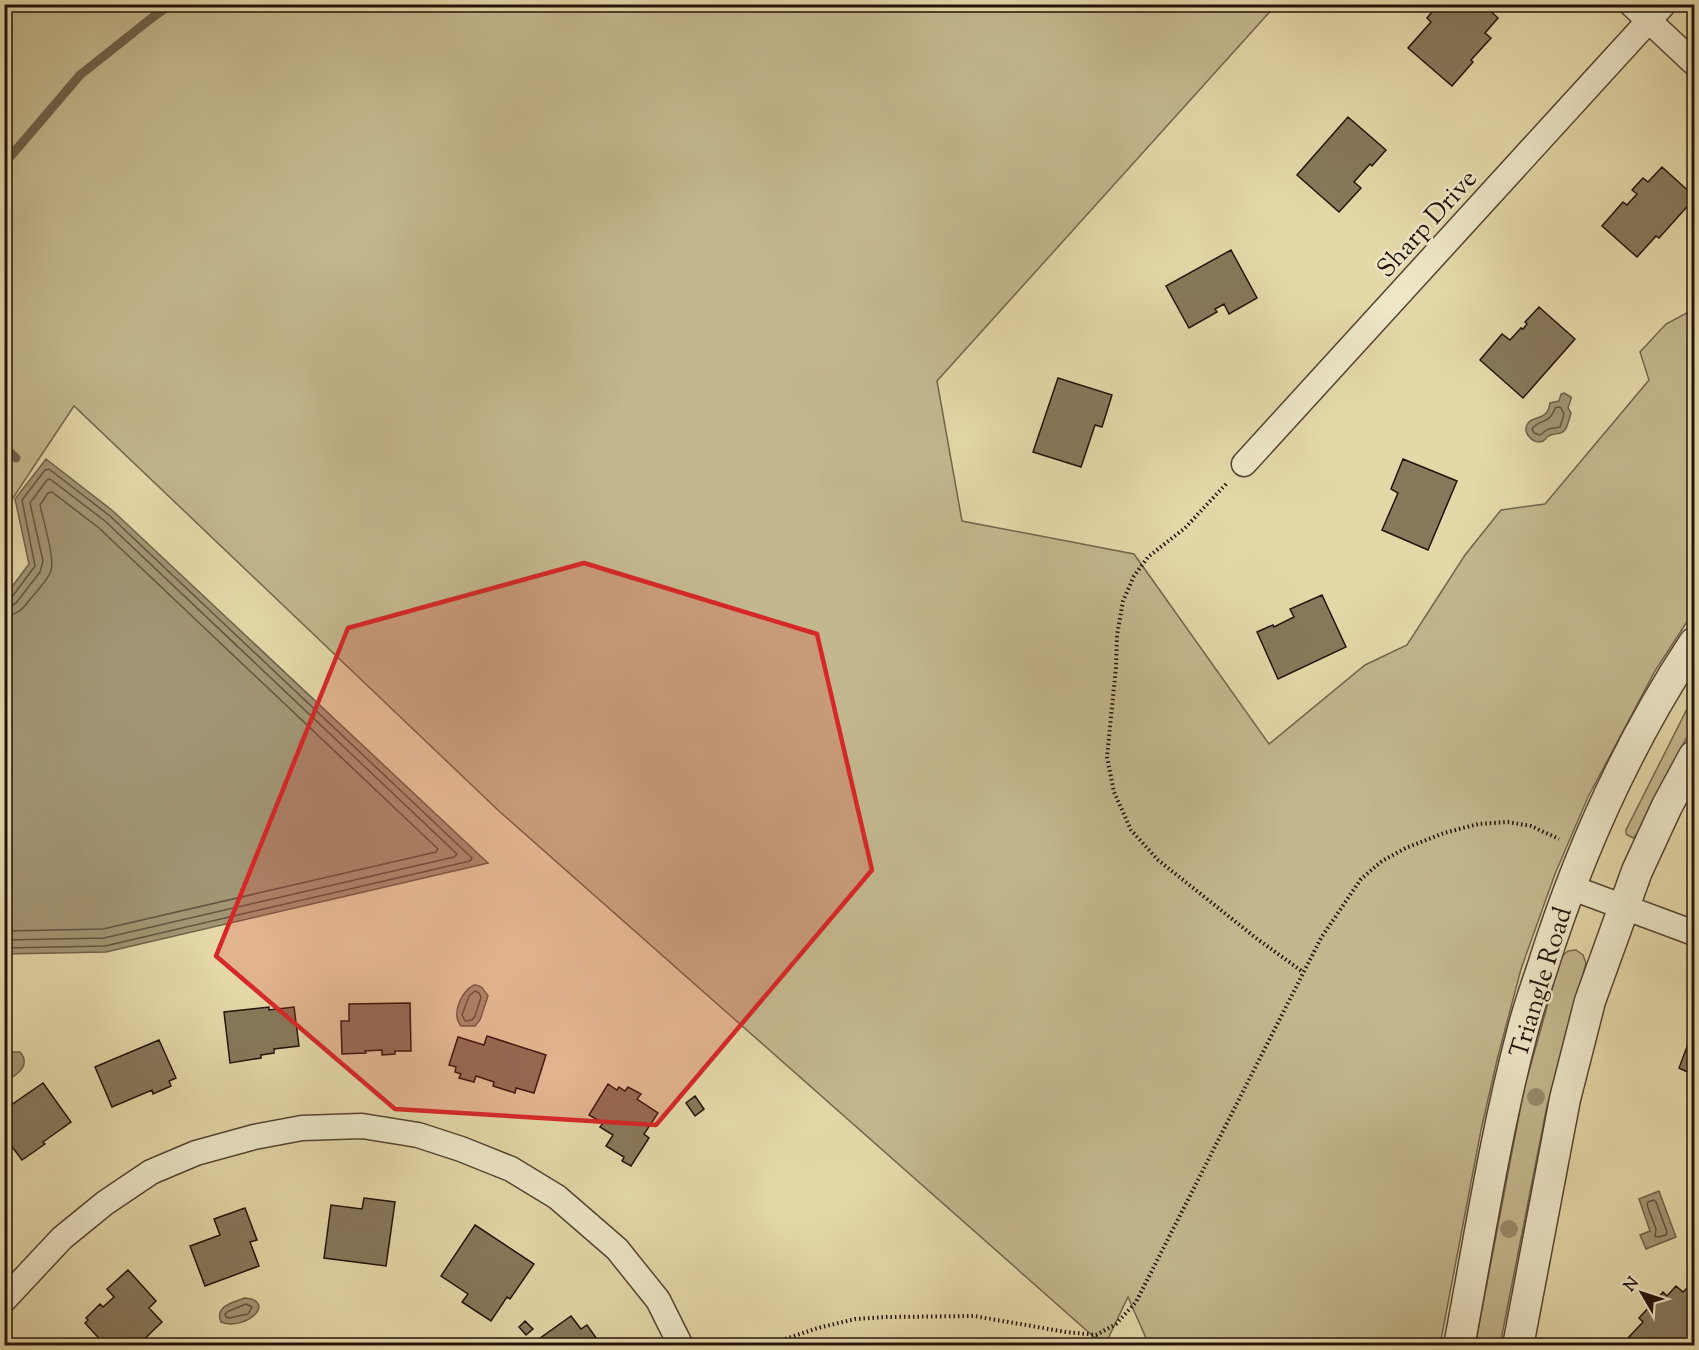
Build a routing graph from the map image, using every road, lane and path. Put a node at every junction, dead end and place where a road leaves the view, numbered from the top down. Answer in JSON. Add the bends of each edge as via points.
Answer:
{"nodes":[{"id":1,"x":1631,"y":4,"type":"edge"},
{"id":2,"x":1656,"y":13,"type":"edge"},
{"id":3,"x":1695,"y":63,"type":"edge"},
{"id":4,"x":1244,"y":464,"type":"joint"},
{"id":5,"x":1695,"y":643,"type":"edge"},
{"id":6,"x":1695,"y":756,"type":"edge"},
{"id":7,"x":1568,"y":842,"type":"dead end"},
{"id":8,"x":1570,"y":887,"type":"junction"},
{"id":9,"x":1623,"y":907,"type":"junction"},
{"id":10,"x":1695,"y":933,"type":"edge"},
{"id":11,"x":1304,"y":972,"type":"junction"},
{"id":12,"x":4,"y":1300,"type":"edge"},
{"id":13,"x":681,"y":1346,"type":"edge"},
{"id":14,"x":764,"y":1346,"type":"edge"},
{"id":15,"x":1459,"y":1346,"type":"edge"},
{"id":16,"x":1518,"y":1346,"type":"edge"}],
"edges":[{"from":1,"to":2,"type":"street"},
{"from":2,"to":3,"type":"street"},
{"from":2,"to":4,"type":"street","name":"Sharp Drive"},
{"from":4,"to":11,"type":"path","via":[[1192,521],[1148,556],[1134,576],[1123,601],[1117,635],[1107,757],[1114,792],[1131,830],[1158,860]]},
{"from":5,"to":8,"type":"street","name":"Triangle Road","via":[[1639,736]]},
{"from":6,"to":9,"type":"street","name":"Triangle Road","via":[[1667,806]]},
{"from":7,"to":11,"type":"path","via":[[1531,826],[1508,822],[1478,824],[1406,848],[1361,879],[1321,938]]},
{"from":8,"to":9,"type":"street"},
{"from":8,"to":15,"type":"street","name":"Triangle Road","via":[[1522,1031]]},
{"from":9,"to":10,"type":"street"},
{"from":9,"to":16,"type":"street","name":"Triangle Road","via":[[1590,1001],[1565,1099]]},
{"from":11,"to":14,"type":"path","via":[[1136,1302],[1116,1324],[1096,1335],[974,1316],[855,1319]]},
{"from":12,"to":13,"type":"street","via":[[62,1238],[151,1172],[196,1153],[254,1137],[302,1128],[362,1126],[417,1135],[461,1149],[511,1169],[557,1197],[617,1249],[658,1300]]}]}
